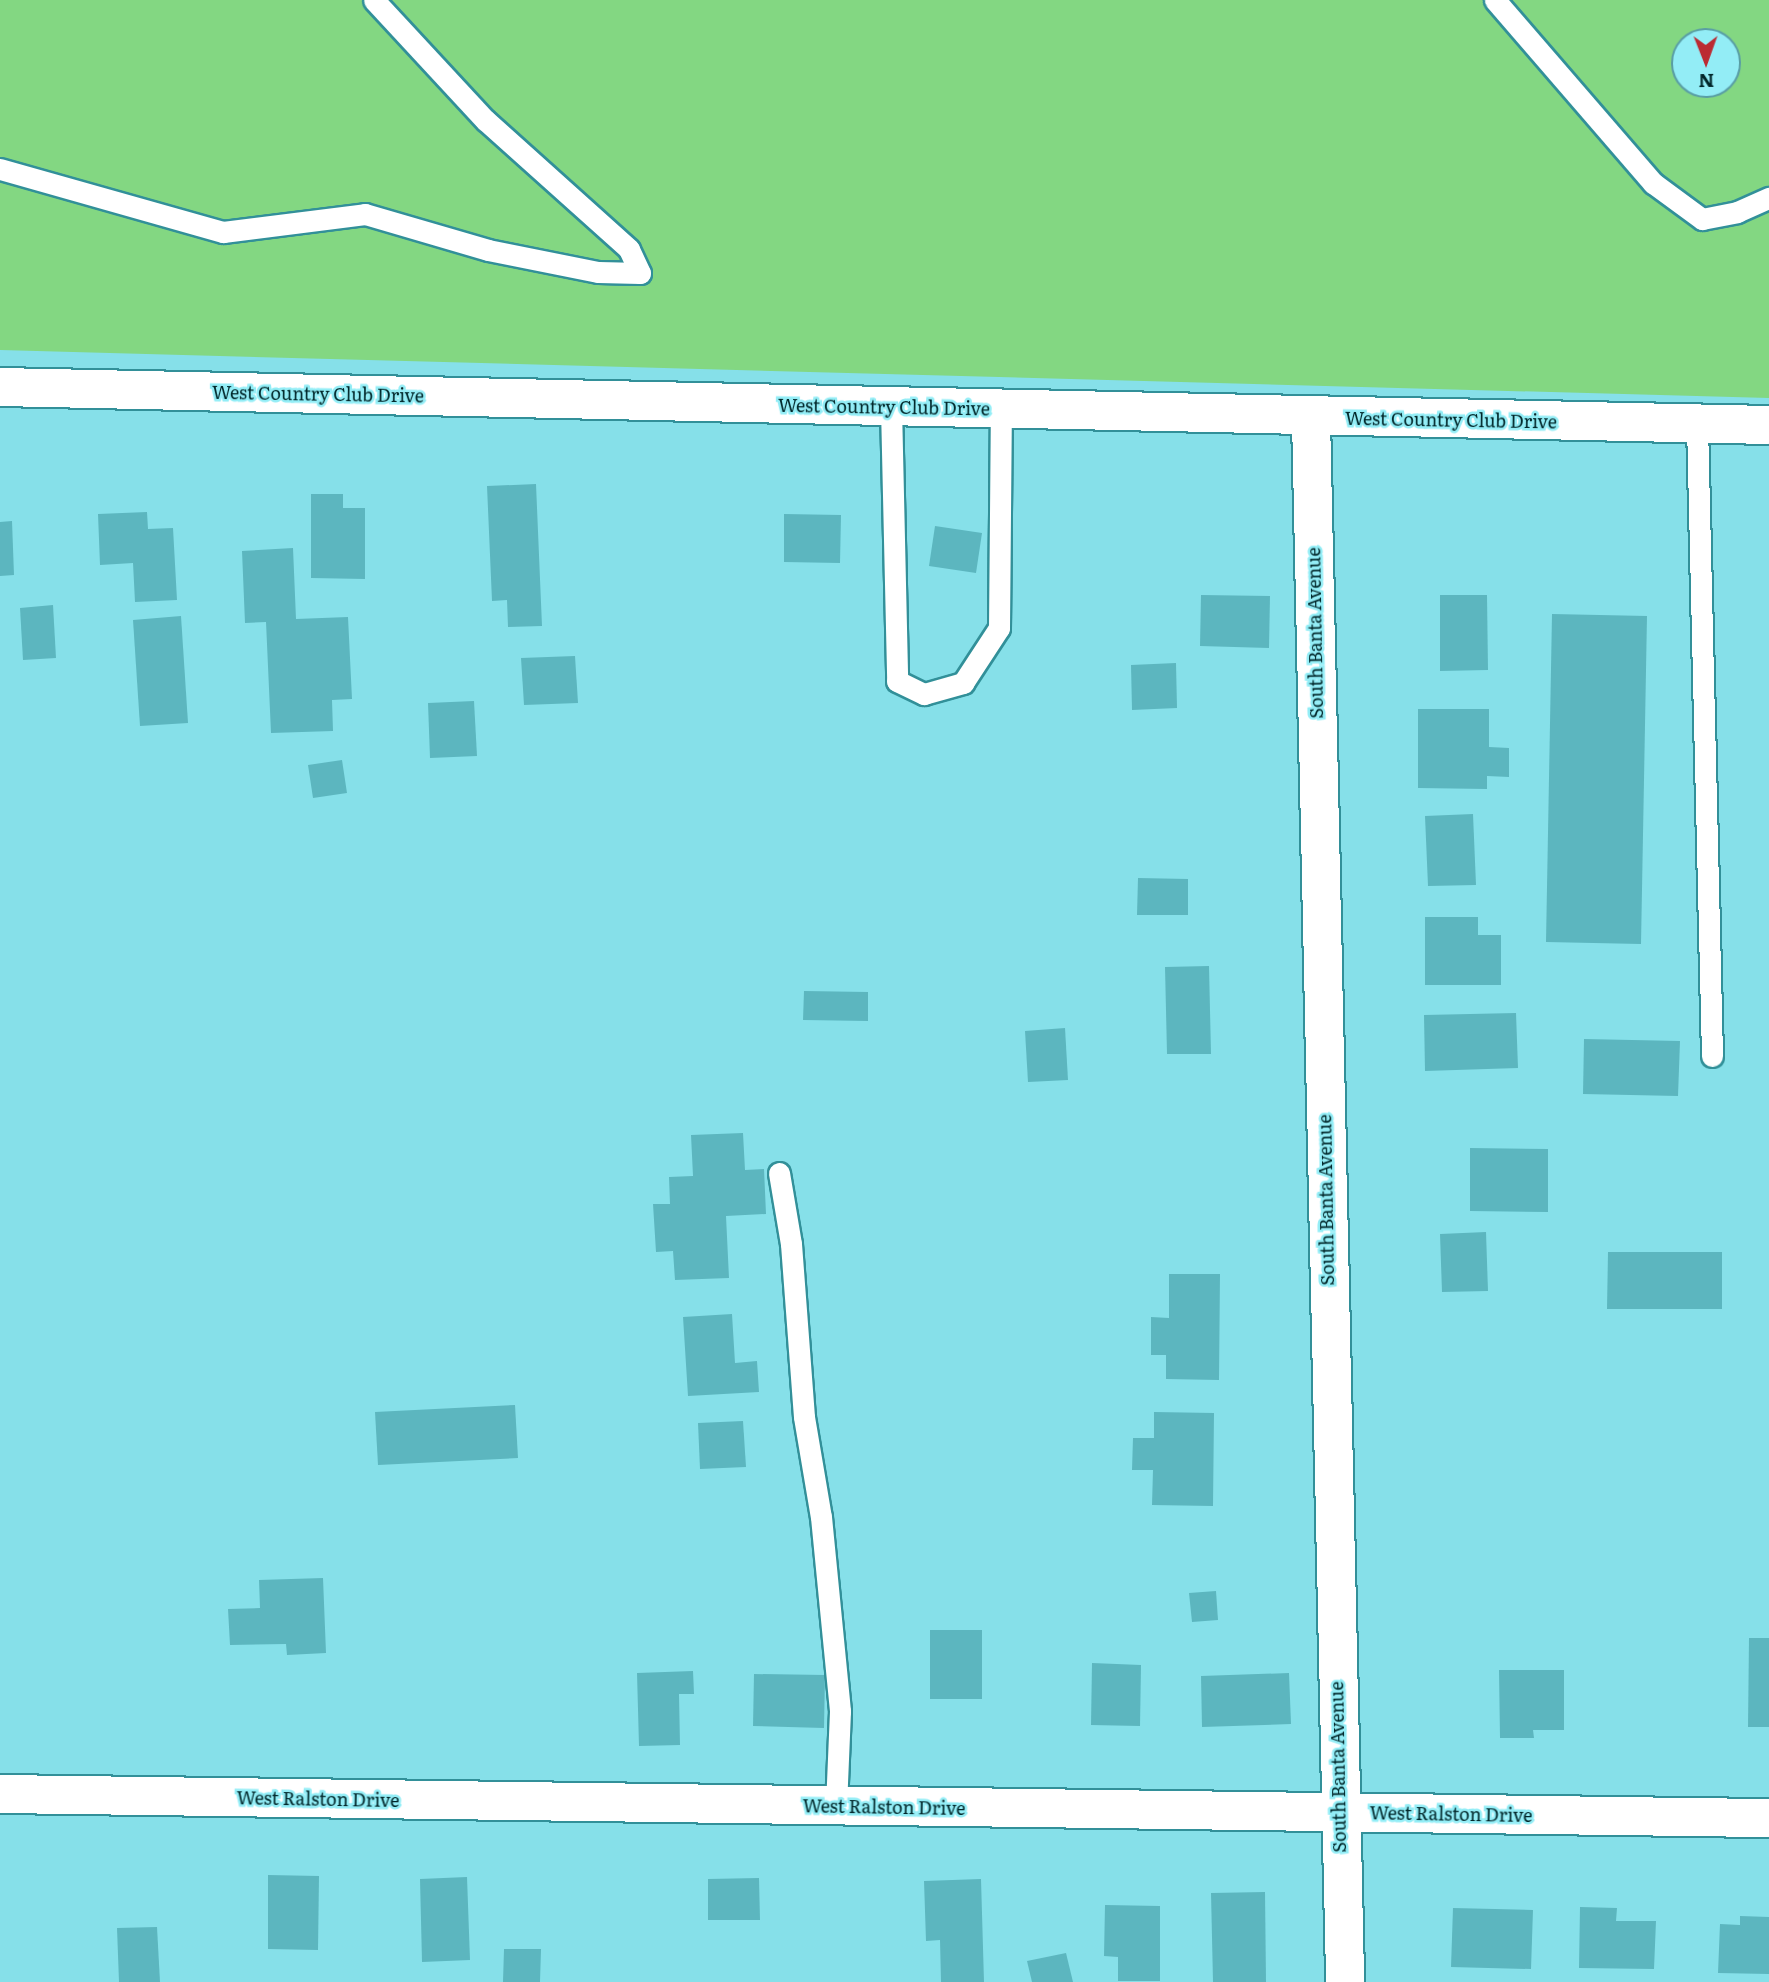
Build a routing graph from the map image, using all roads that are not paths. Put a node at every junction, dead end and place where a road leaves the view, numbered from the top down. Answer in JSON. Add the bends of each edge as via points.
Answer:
{"nodes":[{"id":1,"x":374,"y":0,"type":"edge"},
{"id":2,"x":1495,"y":0,"type":"edge"},
{"id":3,"x":0,"y":169,"type":"edge"},
{"id":4,"x":1769,"y":198,"type":"edge"},
{"id":5,"x":0,"y":387,"type":"edge"},
{"id":6,"x":891,"y":407,"type":"junction"},
{"id":7,"x":1001,"y":410,"type":"junction"},
{"id":8,"x":1311,"y":418,"type":"junction"},
{"id":9,"x":1697,"y":424,"type":"junction"},
{"id":10,"x":1769,"y":425,"type":"edge"},
{"id":11,"x":1712,"y":1056,"type":"dead end"},
{"id":12,"x":779,"y":1173,"type":"dead end"},
{"id":13,"x":0,"y":1794,"type":"edge"},
{"id":14,"x":835,"y":1806,"type":"junction"},
{"id":15,"x":1339,"y":1813,"type":"junction"},
{"id":16,"x":1769,"y":1818,"type":"edge"},
{"id":17,"x":1345,"y":1982,"type":"edge"}],
"edges":[{"from":1,"to":3,"type":"lane","via":[[485,120],[629,249],[640,273],[598,272],[488,250],[366,214],[223,232]]},
{"from":2,"to":4,"type":"lane","via":[[1653,183],[1702,219],[1737,212]]},
{"from":5,"to":6,"type":"street","name":"West Country Club Drive"},
{"from":6,"to":7,"type":"street","name":"West Country Club Drive"},
{"from":6,"to":7,"type":"lane","via":[[897,681],[924,694],[962,683],[999,628]]},
{"from":7,"to":8,"type":"street","name":"West Country Club Drive"},
{"from":8,"to":9,"type":"street","name":"West Country Club Drive"},
{"from":8,"to":15,"type":"street","name":"South Banta Avenue"},
{"from":9,"to":10,"type":"street","name":"West Country Club Drive"},
{"from":9,"to":11,"type":"lane"},
{"from":12,"to":14,"type":"lane","via":[[791,1244],[804,1417],[821,1517],[840,1711]]},
{"from":13,"to":14,"type":"street","name":"West Ralston Drive"},
{"from":14,"to":15,"type":"street","name":"West Ralston Drive"},
{"from":15,"to":16,"type":"street","name":"West Ralston Drive"},
{"from":15,"to":17,"type":"street","name":"South Banta Avenue"}]}
